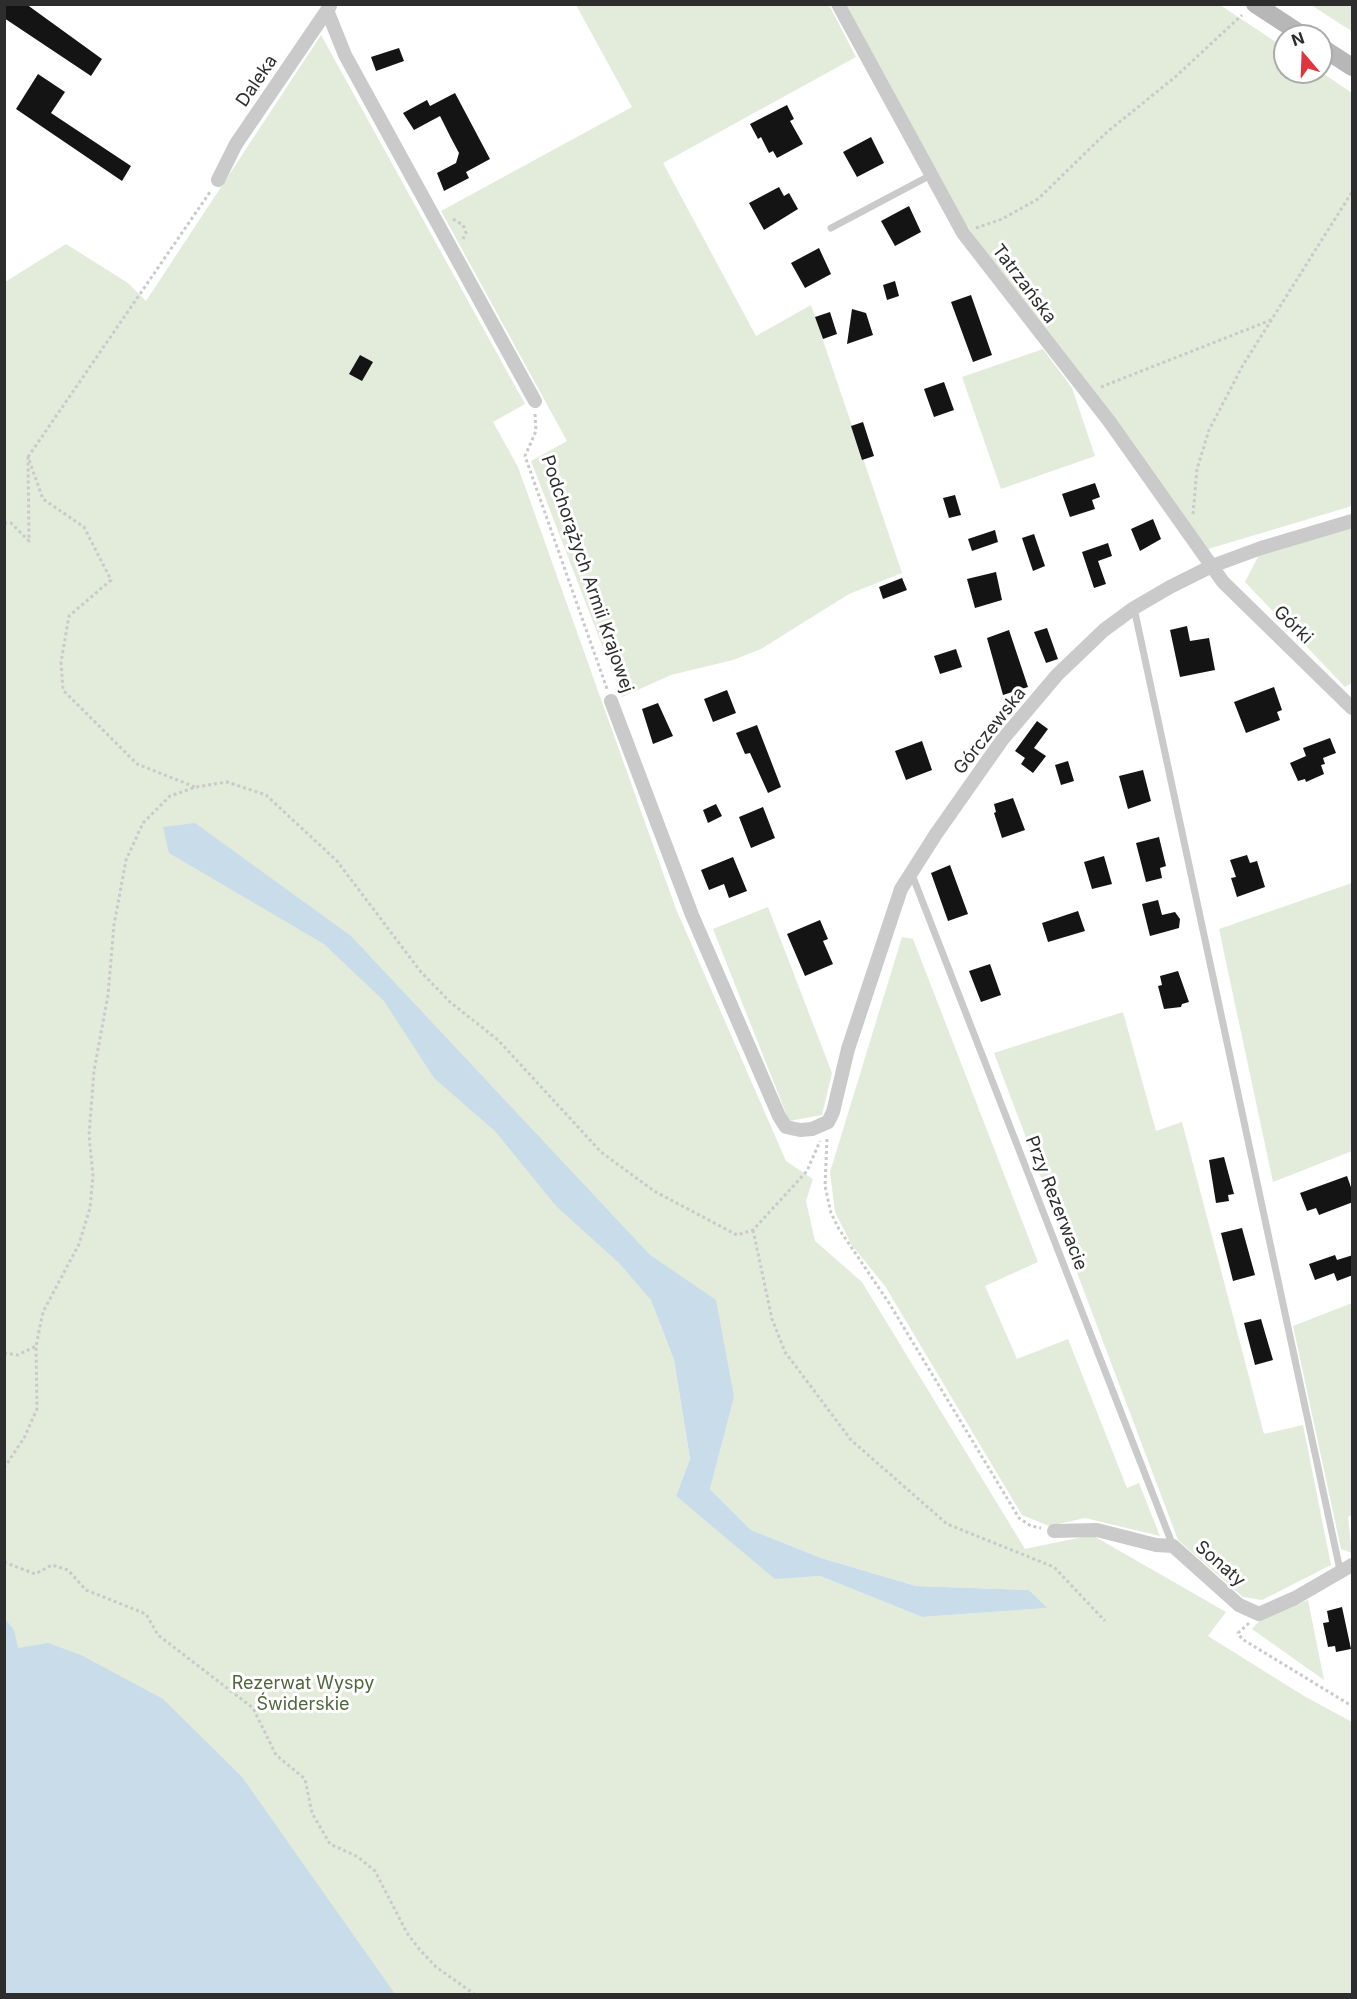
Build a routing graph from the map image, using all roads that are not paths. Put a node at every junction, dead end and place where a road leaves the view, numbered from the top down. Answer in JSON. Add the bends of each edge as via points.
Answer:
{"nodes":[{"id":1,"x":838,"y":4,"type":"edge"},
{"id":2,"x":329,"y":7,"type":"edge"},
{"id":3,"x":1250,"y":8,"type":"edge"},
{"id":4,"x":1281,"y":24,"type":"edge"},
{"id":5,"x":1333,"y":54,"type":"edge"},
{"id":6,"x":1353,"y":67,"type":"edge"},
{"id":7,"x":931,"y":175,"type":"junction"},
{"id":8,"x":218,"y":180,"type":"road end"},
{"id":9,"x":831,"y":228,"type":"dead end"},
{"id":10,"x":535,"y":401,"type":"road end"},
{"id":11,"x":1353,"y":521,"type":"edge"},
{"id":12,"x":1212,"y":566,"type":"junction"},
{"id":13,"x":1134,"y":608,"type":"junction"},
{"id":14,"x":611,"y":701,"type":"road end"},
{"id":15,"x":1353,"y":708,"type":"edge"},
{"id":16,"x":911,"y":872,"type":"junction"},
{"id":17,"x":828,"y":1122,"type":"joint"},
{"id":18,"x":1053,"y":1531,"type":"road end"},
{"id":19,"x":1173,"y":1546,"type":"junction"},
{"id":20,"x":1346,"y":1567,"type":"edge"}],
"edges":[{"from":1,"to":7,"type":"street","name":"Tatrzańska"},
{"from":2,"to":8,"type":"street","name":"Daleka","via":[[236,144]]},
{"from":2,"to":10,"type":"street","via":[[345,55]]},
{"from":3,"to":4,"type":"main road"},
{"from":5,"to":6,"type":"main road"},
{"from":7,"to":9,"type":"lane"},
{"from":7,"to":12,"type":"street","name":"Tatrzańska","via":[[963,233]]},
{"from":11,"to":12,"type":"street","name":"Górczewska"},
{"from":12,"to":13,"type":"street","name":"Górczewska"},
{"from":12,"to":15,"type":"street","name":"Górki","via":[[1223,582]]},
{"from":13,"to":16,"type":"street","name":"Górczewska","via":[[1086,645],[1050,683],[1002,741]]},
{"from":13,"to":20,"type":"lane"},
{"from":14,"to":17,"type":"street","name":"Podchorążych Armii Krajowej","via":[[692,915],[779,1116],[786,1127],[800,1130]]},
{"from":16,"to":17,"type":"street","name":"Górczewska","via":[[895,904]]},
{"from":16,"to":19,"type":"lane","name":"Przy Rezerwacie"},
{"from":18,"to":19,"type":"street","name":"Sonaty","via":[[1097,1530]]},
{"from":19,"to":20,"type":"street","name":"Sonaty","via":[[1239,1605],[1259,1614]]}]}
